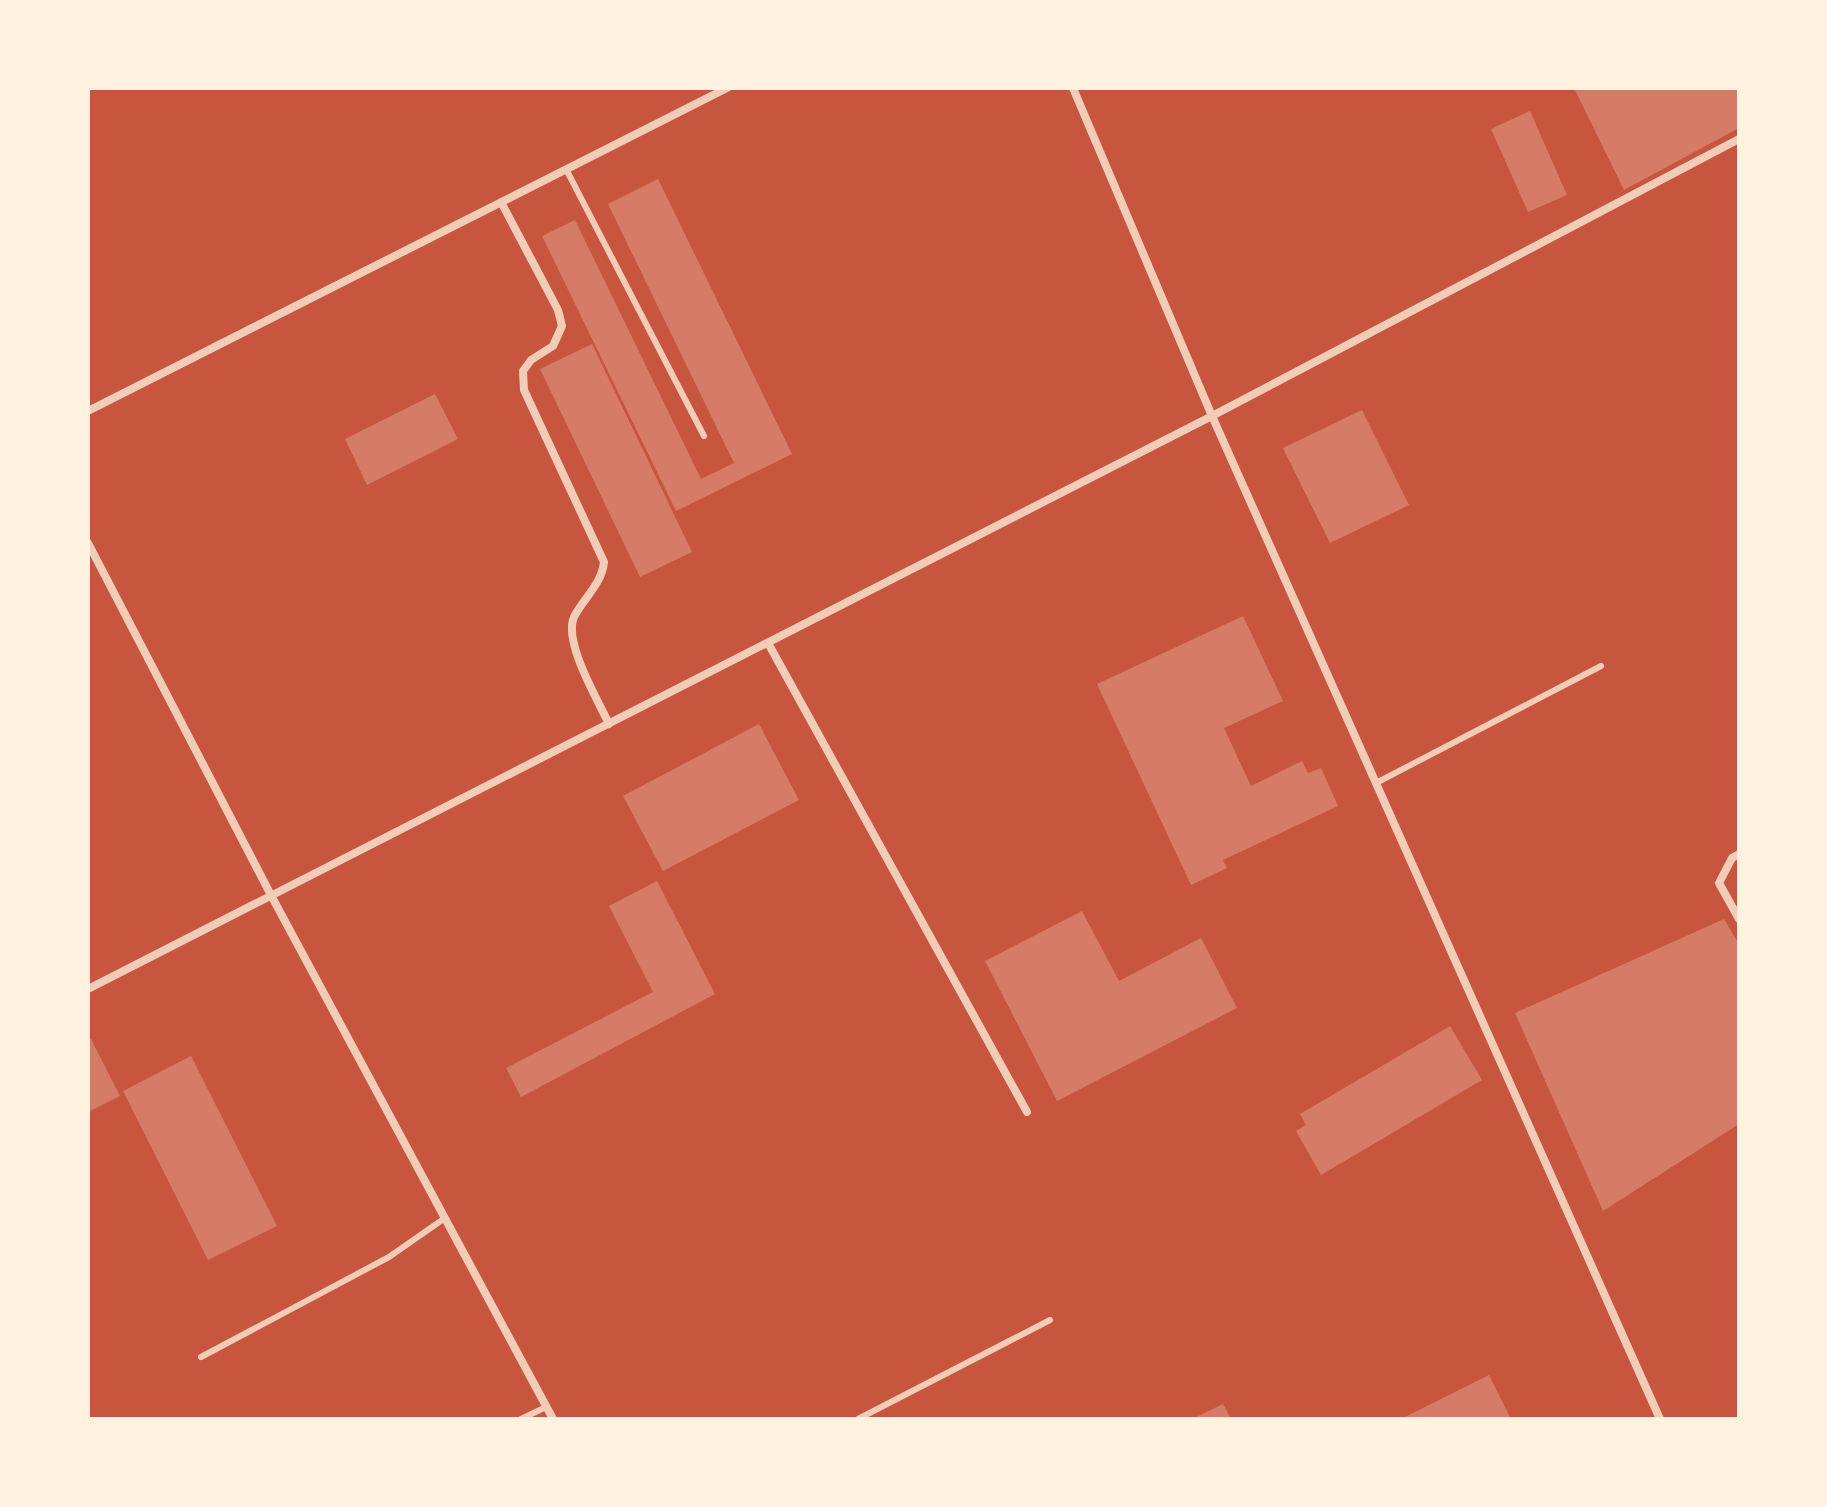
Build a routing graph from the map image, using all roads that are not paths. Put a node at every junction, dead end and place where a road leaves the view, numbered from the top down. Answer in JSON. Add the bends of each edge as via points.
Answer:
{"nodes":[{"id":1,"x":727,"y":88,"type":"edge"},
{"id":2,"x":1073,"y":88,"type":"edge"},
{"id":3,"x":1739,"y":139,"type":"edge"},
{"id":4,"x":566,"y":169,"type":"junction"},
{"id":5,"x":501,"y":202,"type":"junction"},
{"id":6,"x":88,"y":411,"type":"edge"},
{"id":7,"x":1212,"y":416,"type":"junction"},
{"id":8,"x":704,"y":436,"type":"dead end"},
{"id":9,"x":88,"y":543,"type":"edge"},
{"id":10,"x":768,"y":643,"type":"junction"},
{"id":11,"x":1601,"y":666,"type":"dead end"},
{"id":12,"x":609,"y":724,"type":"junction"},
{"id":13,"x":1376,"y":783,"type":"junction"},
{"id":14,"x":1739,"y":854,"type":"edge"},
{"id":15,"x":272,"y":897,"type":"junction"},
{"id":16,"x":1739,"y":919,"type":"edge"},
{"id":17,"x":88,"y":989,"type":"edge"},
{"id":18,"x":1027,"y":1112,"type":"dead end"},
{"id":19,"x":445,"y":1218,"type":"junction"},
{"id":20,"x":1050,"y":1320,"type":"dead end"},
{"id":21,"x":201,"y":1357,"type":"dead end"},
{"id":22,"x":546,"y":1407,"type":"junction"},
{"id":23,"x":521,"y":1419,"type":"edge"},
{"id":24,"x":553,"y":1419,"type":"edge"},
{"id":25,"x":858,"y":1419,"type":"edge"},
{"id":26,"x":1660,"y":1419,"type":"edge"}],
"edges":[{"from":1,"to":4,"type":"street"},
{"from":2,"to":7,"type":"street"},
{"from":3,"to":7,"type":"street"},
{"from":4,"to":5,"type":"street"},
{"from":4,"to":8,"type":"lane"},
{"from":5,"to":6,"type":"street"},
{"from":5,"to":12,"type":"street","via":[[562,326],[553,346],[523,371],[524,390],[604,562],[603,574],[572,620],[571,631]]},
{"from":7,"to":10,"type":"street"},
{"from":7,"to":13,"type":"street"},
{"from":9,"to":15,"type":"street"},
{"from":10,"to":12,"type":"street"},
{"from":10,"to":18,"type":"street"},
{"from":11,"to":13,"type":"lane"},
{"from":12,"to":15,"type":"street"},
{"from":13,"to":26,"type":"street"},
{"from":14,"to":16,"type":"street","via":[[1719,883]]},
{"from":15,"to":17,"type":"street"},
{"from":15,"to":19,"type":"street"},
{"from":19,"to":21,"type":"lane","via":[[389,1257]]},
{"from":19,"to":22,"type":"street"},
{"from":20,"to":25,"type":"lane"},
{"from":22,"to":23,"type":"lane"},
{"from":22,"to":24,"type":"street"}]}
